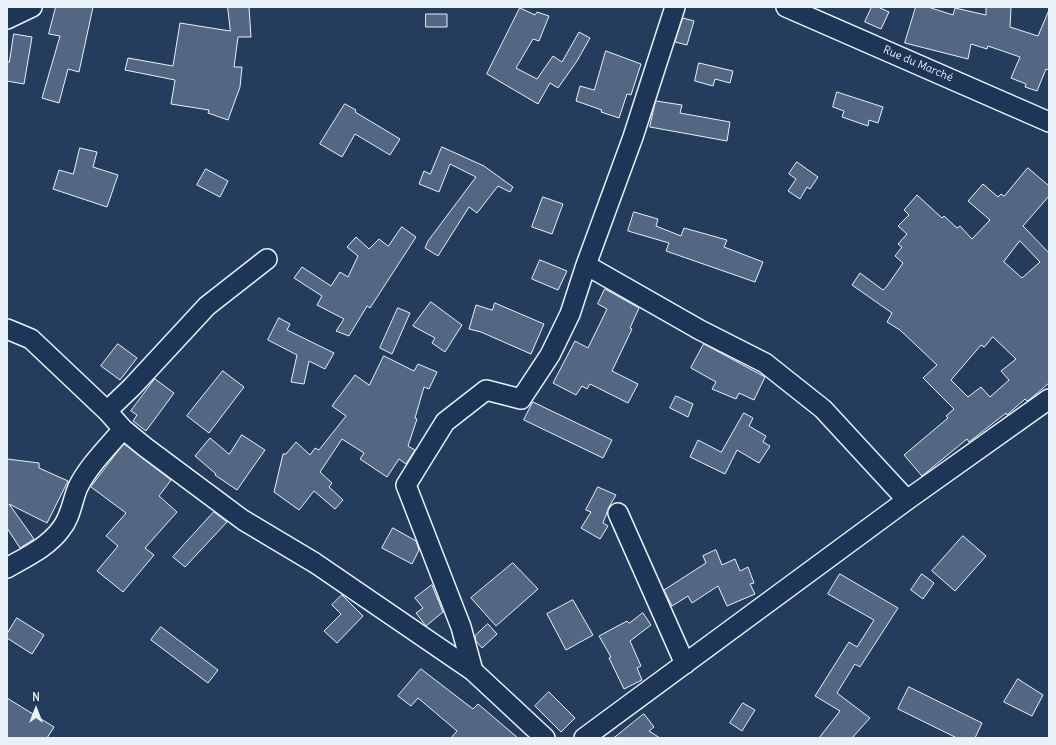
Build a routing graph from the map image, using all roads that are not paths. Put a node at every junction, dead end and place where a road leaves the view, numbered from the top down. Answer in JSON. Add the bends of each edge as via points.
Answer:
{"nodes":[{"id":1,"x":32,"y":7,"type":"edge"},
{"id":2,"x":675,"y":7,"type":"edge"},
{"id":3,"x":786,"y":7,"type":"edge"},
{"id":4,"x":7,"y":19,"type":"edge"},
{"id":5,"x":1049,"y":122,"type":"edge"},
{"id":6,"x":267,"y":259,"type":"dead end"},
{"id":7,"x":586,"y":265,"type":"junction"},
{"id":8,"x":7,"y":329,"type":"edge"},
{"id":9,"x":1049,"y":399,"type":"edge"},
{"id":10,"x":108,"y":411,"type":"junction"},
{"id":11,"x":123,"y":429,"type":"junction"},
{"id":12,"x":907,"y":500,"type":"junction"},
{"id":13,"x":618,"y":513,"type":"dead end"},
{"id":14,"x":7,"y":568,"type":"edge"},
{"id":15,"x":685,"y":664,"type":"junction"},
{"id":16,"x":473,"y":671,"type":"junction"},
{"id":17,"x":545,"y":738,"type":"edge"},
{"id":18,"x":584,"y":738,"type":"edge"}],
"edges":[{"from":1,"to":4,"type":"street"},
{"from":2,"to":7,"type":"street","via":[[633,137]]},
{"from":3,"to":5,"type":"street","name":"Rue du Marché"},
{"from":6,"to":10,"type":"street","via":[[207,306]]},
{"from":7,"to":12,"type":"street","via":[[700,330],[764,362],[823,410]]},
{"from":7,"to":16,"type":"street","via":[[570,314],[550,355],[521,399],[486,390],[445,422],[406,485],[462,627]]},
{"from":8,"to":10,"type":"street","via":[[30,339]]},
{"from":9,"to":12,"type":"street"},
{"from":10,"to":11,"type":"street"},
{"from":11,"to":14,"type":"street","via":[[78,487],[61,529],[38,551]]},
{"from":11,"to":16,"type":"street","via":[[243,520],[315,562]]},
{"from":12,"to":15,"type":"street"},
{"from":13,"to":15,"type":"street"},
{"from":15,"to":18,"type":"street"},
{"from":16,"to":17,"type":"street"}]}
